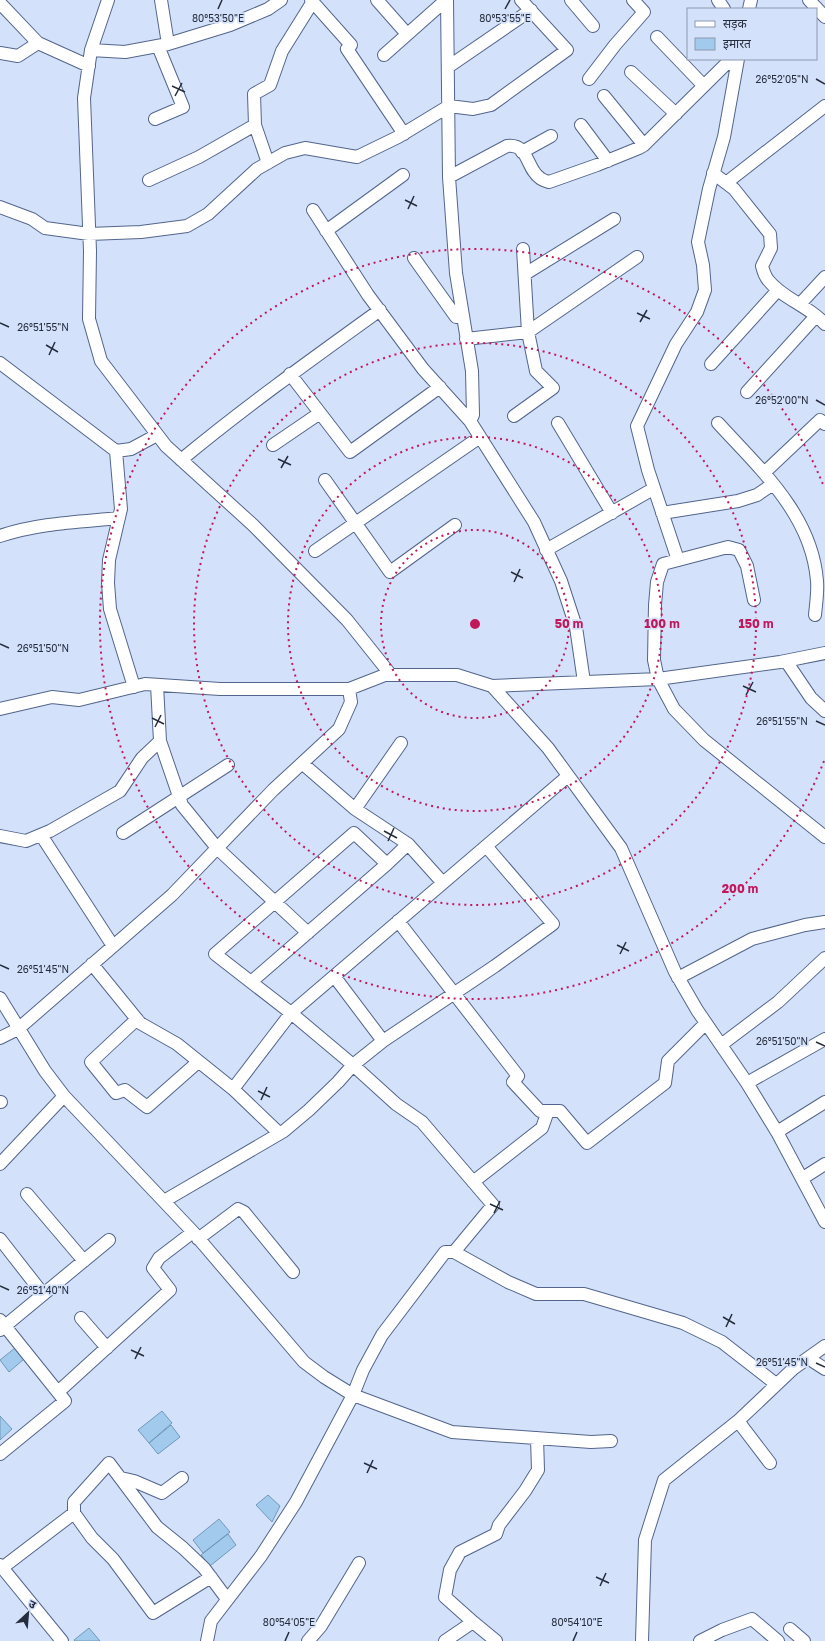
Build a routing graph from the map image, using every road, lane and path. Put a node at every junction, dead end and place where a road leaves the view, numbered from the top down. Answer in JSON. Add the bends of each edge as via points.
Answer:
{"nodes":[{"id":1,"x":108,"y":0,"type":"edge"},
{"id":2,"x":161,"y":0,"type":"edge"},
{"id":3,"x":281,"y":0,"type":"edge"},
{"id":4,"x":377,"y":0,"type":"edge"},
{"id":5,"x":447,"y":0,"type":"edge"},
{"id":6,"x":521,"y":0,"type":"edge"},
{"id":7,"x":572,"y":0,"type":"edge"},
{"id":8,"x":633,"y":0,"type":"edge"},
{"id":9,"x":809,"y":0,"type":"edge"},
{"id":10,"x":311,"y":1,"type":"edge"},
{"id":11,"x":0,"y":3,"type":"edge"},
{"id":12,"x":817,"y":8,"type":"edge"},
{"id":13,"x":817,"y":8,"type":"edge"},
{"id":14,"x":531,"y":10,"type":"junction"},
{"id":15,"x":825,"y":17,"type":"edge"},
{"id":16,"x":593,"y":26,"type":"dead end"},
{"id":17,"x":407,"y":34,"type":"junction"},
{"id":18,"x":657,"y":37,"type":"dead end"},
{"id":19,"x":38,"y":43,"type":"junction"},
{"id":20,"x":163,"y":45,"type":"junction"},
{"id":21,"x":91,"y":50,"type":"junction"},
{"id":22,"x":0,"y":53,"type":"edge"},
{"id":23,"x":384,"y":55,"type":"dead end"},
{"id":24,"x":737,"y":61,"type":"edge"},
{"id":25,"x":89,"y":66,"type":"junction"},
{"id":26,"x":448,"y":67,"type":"junction"},
{"id":27,"x":631,"y":72,"type":"dead end"},
{"id":28,"x":589,"y":79,"type":"dead end"},
{"id":29,"x":704,"y":86,"type":"junction"},
{"id":30,"x":604,"y":96,"type":"dead end"},
{"id":31,"x":448,"y":106,"type":"junction"},
{"id":32,"x":825,"y":106,"type":"edge"},
{"id":33,"x":676,"y":114,"type":"junction"},
{"id":34,"x":155,"y":119,"type":"dead end"},
{"id":35,"x":255,"y":125,"type":"junction"},
{"id":36,"x":581,"y":125,"type":"dead end"},
{"id":37,"x":404,"y":134,"type":"junction"},
{"id":38,"x":552,"y":136,"type":"dead end"},
{"id":39,"x":644,"y":145,"type":"junction"},
{"id":40,"x":522,"y":152,"type":"junction"},
{"id":41,"x":608,"y":161,"type":"junction"},
{"id":42,"x":268,"y":163,"type":"junction"},
{"id":43,"x":713,"y":173,"type":"junction"},
{"id":44,"x":403,"y":175,"type":"dead end"},
{"id":45,"x":449,"y":177,"type":"junction"},
{"id":46,"x":148,"y":180,"type":"dead end"},
{"id":47,"x":726,"y":183,"type":"junction"},
{"id":48,"x":0,"y":207,"type":"edge"},
{"id":49,"x":313,"y":210,"type":"dead end"},
{"id":50,"x":614,"y":219,"type":"dead end"},
{"id":51,"x":326,"y":231,"type":"junction"},
{"id":52,"x":89,"y":234,"type":"junction"},
{"id":53,"x":523,"y":249,"type":"dead end"},
{"id":54,"x":638,"y":257,"type":"dead end"},
{"id":55,"x":414,"y":258,"type":"dead end"},
{"id":56,"x":525,"y":274,"type":"junction"},
{"id":57,"x":825,"y":277,"type":"edge"},
{"id":58,"x":778,"y":290,"type":"junction"},
{"id":59,"x":800,"y":304,"type":"junction"},
{"id":60,"x":380,"y":310,"type":"junction"},
{"id":61,"x":463,"y":317,"type":"junction"},
{"id":62,"x":821,"y":320,"type":"edge"},
{"id":63,"x":528,"y":332,"type":"junction"},
{"id":64,"x":466,"y":339,"type":"junction"},
{"id":65,"x":0,"y":363,"type":"edge"},
{"id":66,"x":712,"y":364,"type":"dead end"},
{"id":67,"x":290,"y":374,"type":"junction"},
{"id":68,"x":440,"y":387,"type":"junction"},
{"id":69,"x":747,"y":392,"type":"dead end"},
{"id":70,"x":320,"y":413,"type":"junction"},
{"id":71,"x":514,"y":416,"type":"dead end"},
{"id":72,"x":470,"y":421,"type":"junction"},
{"id":73,"x":558,"y":423,"type":"dead end"},
{"id":74,"x":718,"y":423,"type":"dead end"},
{"id":75,"x":825,"y":424,"type":"edge"},
{"id":76,"x":157,"y":435,"type":"junction"},
{"id":77,"x":480,"y":437,"type":"junction"},
{"id":78,"x":273,"y":446,"type":"dead end"},
{"id":79,"x":116,"y":451,"type":"junction"},
{"id":80,"x":181,"y":460,"type":"junction"},
{"id":81,"x":764,"y":473,"type":"junction"},
{"id":82,"x":324,"y":480,"type":"dead end"},
{"id":83,"x":772,"y":484,"type":"junction"},
{"id":84,"x":654,"y":489,"type":"junction"},
{"id":85,"x":612,"y":513,"type":"junction"},
{"id":86,"x":662,"y":513,"type":"junction"},
{"id":87,"x":119,"y":518,"type":"junction"},
{"id":88,"x":355,"y":523,"type":"junction"},
{"id":89,"x":455,"y":526,"type":"dead end"},
{"id":90,"x":0,"y":536,"type":"edge"},
{"id":91,"x":546,"y":550,"type":"junction"},
{"id":92,"x":315,"y":551,"type":"dead end"},
{"id":93,"x":678,"y":560,"type":"junction"},
{"id":94,"x":754,"y":600,"type":"dead end"},
{"id":95,"x":816,"y":615,"type":"dead end"},
{"id":96,"x":825,"y":653,"type":"edge"},
{"id":97,"x":786,"y":661,"type":"junction"},
{"id":98,"x":391,"y":675,"type":"junction"},
{"id":99,"x":658,"y":679,"type":"junction"},
{"id":100,"x":584,"y":682,"type":"junction"},
{"id":101,"x":158,"y":685,"type":"junction"},
{"id":102,"x":492,"y":686,"type":"junction"},
{"id":103,"x":134,"y":687,"type":"junction"},
{"id":104,"x":349,"y":689,"type":"junction"},
{"id":105,"x":0,"y":710,"type":"edge"},
{"id":106,"x":825,"y":711,"type":"edge"},
{"id":107,"x":160,"y":741,"type":"junction"},
{"id":108,"x":401,"y":743,"type":"dead end"},
{"id":109,"x":303,"y":764,"type":"junction"},
{"id":110,"x":228,"y":765,"type":"dead end"},
{"id":111,"x":568,"y":776,"type":"junction"},
{"id":112,"x":179,"y":797,"type":"junction"},
{"id":113,"x":355,"y":809,"type":"junction"},
{"id":114,"x":123,"y":834,"type":"dead end"},
{"id":115,"x":41,"y":835,"type":"junction"},
{"id":116,"x":0,"y":836,"type":"edge"},
{"id":117,"x":825,"y":837,"type":"edge"},
{"id":118,"x":408,"y":844,"type":"junction"},
{"id":119,"x":486,"y":846,"type":"junction"},
{"id":120,"x":217,"y":848,"type":"junction"},
{"id":121,"x":387,"y":864,"type":"junction"},
{"id":122,"x":443,"y":883,"type":"junction"},
{"id":123,"x":274,"y":902,"type":"junction"},
{"id":124,"x":398,"y":921,"type":"junction"},
{"id":125,"x":825,"y":922,"type":"edge"},
{"id":126,"x":308,"y":934,"type":"junction"},
{"id":127,"x":113,"y":946,"type":"junction"},
{"id":128,"x":825,"y":958,"type":"edge"},
{"id":129,"x":92,"y":964,"type":"junction"},
{"id":130,"x":334,"y":976,"type":"junction"},
{"id":131,"x":678,"y":978,"type":"junction"},
{"id":132,"x":251,"y":982,"type":"junction"},
{"id":133,"x":455,"y":992,"type":"junction"},
{"id":134,"x":0,"y":998,"type":"edge"},
{"id":135,"x":291,"y":1013,"type":"junction"},
{"id":136,"x":137,"y":1019,"type":"junction"},
{"id":137,"x":706,"y":1023,"type":"junction"},
{"id":138,"x":18,"y":1029,"type":"junction"},
{"id":139,"x":0,"y":1038,"type":"edge"},
{"id":140,"x":825,"y":1040,"type":"edge"},
{"id":141,"x":383,"y":1041,"type":"junction"},
{"id":142,"x":721,"y":1045,"type":"junction"},
{"id":143,"x":198,"y":1062,"type":"junction"},
{"id":144,"x":353,"y":1065,"type":"junction"},
{"id":145,"x":747,"y":1083,"type":"junction"},
{"id":146,"x":232,"y":1089,"type":"junction"},
{"id":147,"x":64,"y":1096,"type":"junction"},
{"id":148,"x":825,"y":1102,"type":"edge"},
{"id":149,"x":548,"y":1111,"type":"junction"},
{"id":150,"x":777,"y":1132,"type":"junction"},
{"id":151,"x":279,"y":1134,"type":"junction"},
{"id":152,"x":0,"y":1164,"type":"edge"},
{"id":153,"x":825,"y":1164,"type":"edge"},
{"id":154,"x":803,"y":1178,"type":"junction"},
{"id":155,"x":473,"y":1182,"type":"junction"},
{"id":156,"x":27,"y":1194,"type":"dead end"},
{"id":157,"x":820,"y":1199,"type":"edge"},
{"id":158,"x":164,"y":1201,"type":"junction"},
{"id":159,"x":825,"y":1222,"type":"edge"},
{"id":160,"x":196,"y":1235,"type":"junction"},
{"id":161,"x":0,"y":1239,"type":"edge"},
{"id":162,"x":109,"y":1240,"type":"dead end"},
{"id":163,"x":454,"y":1252,"type":"junction"},
{"id":164,"x":84,"y":1261,"type":"junction"},
{"id":165,"x":293,"y":1272,"type":"dead end"},
{"id":166,"x":43,"y":1294,"type":"junction"},
{"id":167,"x":80,"y":1318,"type":"dead end"},
{"id":168,"x":2,"y":1326,"type":"edge"},
{"id":169,"x":825,"y":1346,"type":"edge"},
{"id":170,"x":107,"y":1348,"type":"junction"},
{"id":171,"x":808,"y":1358,"type":"junction"},
{"id":172,"x":825,"y":1369,"type":"edge"},
{"id":173,"x":776,"y":1384,"type":"junction"},
{"id":174,"x":58,"y":1392,"type":"junction"},
{"id":175,"x":353,"y":1396,"type":"junction"},
{"id":176,"x":738,"y":1421,"type":"junction"},
{"id":177,"x":537,"y":1438,"type":"junction"},
{"id":178,"x":611,"y":1441,"type":"dead end"},
{"id":179,"x":0,"y":1454,"type":"edge"},
{"id":180,"x":770,"y":1463,"type":"dead end"},
{"id":181,"x":121,"y":1478,"type":"junction"},
{"id":182,"x":182,"y":1478,"type":"dead end"},
{"id":183,"x":74,"y":1513,"type":"junction"},
{"id":184,"x":359,"y":1563,"type":"dead end"},
{"id":185,"x":1,"y":1566,"type":"edge"},
{"id":186,"x":211,"y":1577,"type":"junction"},
{"id":187,"x":227,"y":1600,"type":"junction"},
{"id":188,"x":472,"y":1622,"type":"junction"},
{"id":189,"x":790,"y":1629,"type":"dead end"},
{"id":190,"x":62,"y":1641,"type":"edge"},
{"id":191,"x":207,"y":1641,"type":"edge"},
{"id":192,"x":308,"y":1641,"type":"edge"},
{"id":193,"x":445,"y":1641,"type":"edge"},
{"id":194,"x":496,"y":1641,"type":"edge"},
{"id":195,"x":642,"y":1641,"type":"edge"},
{"id":196,"x":700,"y":1641,"type":"edge"},
{"id":197,"x":778,"y":1641,"type":"edge"},
{"id":198,"x":804,"y":1641,"type":"edge"}],
"edges":[{"from":1,"to":21,"type":"street"},
{"from":2,"to":20,"type":"street"},
{"from":3,"to":20,"type":"street","via":[[268,9],[230,25]]},
{"from":4,"to":17,"type":"street"},
{"from":5,"to":17,"type":"street"},
{"from":5,"to":26,"type":"street"},
{"from":6,"to":14,"type":"street"},
{"from":7,"to":16,"type":"street"},
{"from":8,"to":28,"type":"street","via":[[644,12],[614,45]]},
{"from":9,"to":12,"type":"street"},
{"from":10,"to":35,"type":"street","via":[[282,51],[270,85],[254,94]]},
{"from":10,"to":37,"type":"street","via":[[352,45],[347,49]]},
{"from":11,"to":19,"type":"street"},
{"from":13,"to":15,"type":"street"},
{"from":14,"to":26,"type":"street"},
{"from":14,"to":31,"type":"street","via":[[567,50],[491,105],[472,109]]},
{"from":17,"to":23,"type":"street"},
{"from":18,"to":29,"type":"street"},
{"from":19,"to":22,"type":"street","via":[[18,56]]},
{"from":19,"to":25,"type":"street"},
{"from":20,"to":21,"type":"street","via":[[125,52]]},
{"from":20,"to":34,"type":"street","via":[[183,107]]},
{"from":21,"to":25,"type":"street"},
{"from":24,"to":29,"type":"street","via":[[726,64]]},
{"from":24,"to":43,"type":"street","via":[[724,138]]},
{"from":25,"to":52,"type":"street","via":[[84,98]]},
{"from":26,"to":31,"type":"street"},
{"from":27,"to":33,"type":"street"},
{"from":29,"to":33,"type":"street"},
{"from":30,"to":39,"type":"street"},
{"from":31,"to":37,"type":"street"},
{"from":31,"to":45,"type":"street"},
{"from":32,"to":47,"type":"street"},
{"from":33,"to":39,"type":"street"},
{"from":35,"to":42,"type":"street"},
{"from":35,"to":46,"type":"street","via":[[199,157]]},
{"from":36,"to":41,"type":"street"},
{"from":37,"to":42,"type":"street","via":[[357,158],[304,148],[285,153]]},
{"from":38,"to":40,"type":"street"},
{"from":39,"to":41,"type":"street"},
{"from":40,"to":41,"type":"street","via":[[539,178],[549,182]]},
{"from":40,"to":45,"type":"street","via":[[515,145],[507,146]]},
{"from":42,"to":52,"type":"street","via":[[257,169],[208,214],[187,226],[141,232]]},
{"from":43,"to":47,"type":"street"},
{"from":43,"to":84,"type":"street","via":[[698,242],[705,290],[697,312],[676,344],[637,426]]},
{"from":44,"to":51,"type":"street"},
{"from":45,"to":61,"type":"street","via":[[456,273]]},
{"from":47,"to":58,"type":"street","via":[[734,189],[770,234],[771,248],[762,266],[768,279]]},
{"from":48,"to":52,"type":"street","via":[[32,219],[44,228]]},
{"from":49,"to":51,"type":"street"},
{"from":50,"to":56,"type":"street"},
{"from":51,"to":60,"type":"street"},
{"from":52,"to":76,"type":"street","via":[[89,319],[101,361]]},
{"from":53,"to":56,"type":"street"},
{"from":54,"to":63,"type":"street"},
{"from":55,"to":61,"type":"street","via":[[456,317]]},
{"from":56,"to":63,"type":"street"},
{"from":57,"to":59,"type":"street"},
{"from":58,"to":59,"type":"street"},
{"from":58,"to":66,"type":"street"},
{"from":59,"to":62,"type":"street"},
{"from":60,"to":67,"type":"street"},
{"from":60,"to":68,"type":"street","via":[[423,369]]},
{"from":61,"to":64,"type":"street"},
{"from":62,"to":69,"type":"street"},
{"from":63,"to":64,"type":"street"},
{"from":63,"to":71,"type":"street","via":[[536,371],[553,388]]},
{"from":64,"to":72,"type":"street","via":[[472,371],[473,415]]},
{"from":65,"to":79,"type":"street"},
{"from":67,"to":70,"type":"street"},
{"from":67,"to":80,"type":"street"},
{"from":68,"to":70,"type":"street","via":[[350,452]]},
{"from":68,"to":72,"type":"street"},
{"from":70,"to":78,"type":"street"},
{"from":72,"to":77,"type":"street"},
{"from":73,"to":85,"type":"street"},
{"from":74,"to":81,"type":"street"},
{"from":75,"to":81,"type":"street","via":[[820,420]]},
{"from":76,"to":79,"type":"street","via":[[131,449]]},
{"from":76,"to":80,"type":"street"},
{"from":77,"to":88,"type":"street"},
{"from":77,"to":91,"type":"street","via":[[534,522]]},
{"from":79,"to":87,"type":"street","via":[[121,508]]},
{"from":80,"to":98,"type":"street","via":[[253,525],[347,620]]},
{"from":81,"to":83,"type":"street"},
{"from":82,"to":88,"type":"street"},
{"from":83,"to":86,"type":"street","via":[[757,495],[738,501]]},
{"from":83,"to":95,"type":"street","via":[[793,510],[811,546],[817,581]]},
{"from":84,"to":85,"type":"street"},
{"from":84,"to":86,"type":"street"},
{"from":85,"to":91,"type":"street"},
{"from":86,"to":93,"type":"street"},
{"from":87,"to":90,"type":"street","via":[[66,523],[14,531]]},
{"from":87,"to":103,"type":"street","via":[[109,560],[110,609]]},
{"from":88,"to":89,"type":"street","via":[[390,572]]},
{"from":88,"to":92,"type":"street"},
{"from":91,"to":100,"type":"street","via":[[561,581],[576,627]]},
{"from":93,"to":94,"type":"street","via":[[728,547],[739,550],[747,566]]},
{"from":93,"to":99,"type":"street","via":[[663,564],[658,582],[654,660]]},
{"from":96,"to":97,"type":"street"},
{"from":97,"to":99,"type":"street"},
{"from":97,"to":106,"type":"street","via":[[811,698]]},
{"from":98,"to":102,"type":"street","via":[[457,675]]},
{"from":98,"to":104,"type":"street"},
{"from":99,"to":100,"type":"street"},
{"from":99,"to":117,"type":"street","via":[[674,710],[704,740]]},
{"from":100,"to":102,"type":"street"},
{"from":101,"to":103,"type":"street","via":[[145,684]]},
{"from":101,"to":104,"type":"street","via":[[220,689]]},
{"from":101,"to":107,"type":"street"},
{"from":102,"to":111,"type":"street","via":[[548,748]]},
{"from":103,"to":105,"type":"street","via":[[79,700],[52,697]]},
{"from":104,"to":109,"type":"street","via":[[351,702],[339,729]]},
{"from":107,"to":112,"type":"street"},
{"from":107,"to":115,"type":"street","via":[[142,758],[120,791]]},
{"from":108,"to":113,"type":"street"},
{"from":109,"to":113,"type":"street"},
{"from":109,"to":120,"type":"street","via":[[273,790]]},
{"from":110,"to":112,"type":"street"},
{"from":111,"to":119,"type":"street"},
{"from":111,"to":131,"type":"street","via":[[621,848]]},
{"from":112,"to":114,"type":"street"},
{"from":112,"to":120,"type":"street","via":[[182,805]]},
{"from":113,"to":118,"type":"street"},
{"from":115,"to":116,"type":"street","via":[[26,841]]},
{"from":115,"to":127,"type":"street"},
{"from":118,"to":121,"type":"street"},
{"from":118,"to":122,"type":"street"},
{"from":119,"to":122,"type":"street"},
{"from":119,"to":133,"type":"street","via":[[553,924]]},
{"from":120,"to":123,"type":"street"},
{"from":120,"to":127,"type":"street","via":[[172,894]]},
{"from":121,"to":123,"type":"street","via":[[354,833]]},
{"from":121,"to":126,"type":"street"},
{"from":122,"to":124,"type":"street"},
{"from":123,"to":126,"type":"street"},
{"from":123,"to":132,"type":"street","via":[[215,954]]},
{"from":124,"to":130,"type":"street"},
{"from":124,"to":133,"type":"street"},
{"from":125,"to":131,"type":"street","via":[[752,939]]},
{"from":126,"to":132,"type":"street"},
{"from":127,"to":129,"type":"street"},
{"from":128,"to":142,"type":"street","via":[[778,1002]]},
{"from":129,"to":136,"type":"street"},
{"from":129,"to":138,"type":"street"},
{"from":130,"to":135,"type":"street"},
{"from":130,"to":141,"type":"street"},
{"from":131,"to":137,"type":"street"},
{"from":132,"to":135,"type":"street"},
{"from":133,"to":141,"type":"street"},
{"from":133,"to":149,"type":"street","via":[[518,1076],[514,1082],[540,1111]]},
{"from":134,"to":138,"type":"street"},
{"from":135,"to":144,"type":"street"},
{"from":135,"to":146,"type":"street"},
{"from":136,"to":143,"type":"street","via":[[177,1044]]},
{"from":136,"to":143,"type":"street","via":[[91,1062],[116,1093],[124,1090],[147,1107]]},
{"from":137,"to":142,"type":"street"},
{"from":137,"to":149,"type":"street","via":[[668,1061],[664,1083],[587,1143],[560,1111]]},
{"from":138,"to":139,"type":"street"},
{"from":138,"to":147,"type":"street"},
{"from":140,"to":145,"type":"street"},
{"from":141,"to":144,"type":"street"},
{"from":142,"to":145,"type":"street"},
{"from":143,"to":146,"type":"street"},
{"from":144,"to":151,"type":"street","via":[[309,1110]]},
{"from":144,"to":155,"type":"street","via":[[396,1104],[422,1122]]},
{"from":145,"to":150,"type":"street"},
{"from":146,"to":151,"type":"street"},
{"from":147,"to":152,"type":"street"},
{"from":147,"to":158,"type":"street"},
{"from":148,"to":150,"type":"street"},
{"from":149,"to":155,"type":"street","via":[[542,1128]]},
{"from":150,"to":154,"type":"street"},
{"from":151,"to":158,"type":"street"},
{"from":153,"to":154,"type":"street"},
{"from":154,"to":157,"type":"street"},
{"from":155,"to":163,"type":"street","via":[[493,1205]]},
{"from":156,"to":164,"type":"street"},
{"from":157,"to":159,"type":"street"},
{"from":158,"to":160,"type":"street"},
{"from":160,"to":165,"type":"street","via":[[238,1209],[244,1212]]},
{"from":160,"to":170,"type":"street","via":[[159,1258],[153,1268],[170,1290]]},
{"from":160,"to":175,"type":"street","via":[[304,1362]]},
{"from":161,"to":166,"type":"street"},
{"from":162,"to":164,"type":"street"},
{"from":163,"to":173,"type":"street","via":[[508,1282],[536,1294],[584,1294],[683,1323],[722,1342]]},
{"from":163,"to":175,"type":"street","via":[[445,1252],[382,1335],[363,1370]]},
{"from":164,"to":166,"type":"street"},
{"from":166,"to":168,"type":"street"},
{"from":167,"to":170,"type":"street"},
{"from":168,"to":174,"type":"street"},
{"from":169,"to":171,"type":"street"},
{"from":170,"to":174,"type":"street"},
{"from":171,"to":172,"type":"street"},
{"from":171,"to":173,"type":"street"},
{"from":173,"to":176,"type":"street"},
{"from":174,"to":179,"type":"street","via":[[65,1401]]},
{"from":175,"to":177,"type":"street","via":[[452,1432]]},
{"from":175,"to":187,"type":"street","via":[[296,1502],[261,1556]]},
{"from":176,"to":180,"type":"street"},
{"from":176,"to":195,"type":"street","via":[[664,1480],[645,1540]]},
{"from":177,"to":178,"type":"street"},
{"from":177,"to":188,"type":"street","via":[[538,1470],[525,1491],[499,1525],[496,1534],[460,1552],[450,1570],[445,1598]]},
{"from":181,"to":182,"type":"street","via":[[134,1480],[162,1493]]},
{"from":181,"to":183,"type":"street","via":[[109,1463],[74,1502]]},
{"from":181,"to":186,"type":"street","via":[[157,1527],[183,1548]]},
{"from":183,"to":185,"type":"street"},
{"from":183,"to":186,"type":"street","via":[[92,1538],[113,1559],[153,1613]]},
{"from":184,"to":192,"type":"street","via":[[321,1626]]},
{"from":185,"to":190,"type":"street"},
{"from":186,"to":187,"type":"street"},
{"from":187,"to":191,"type":"street","via":[[211,1621]]},
{"from":188,"to":193,"type":"street"},
{"from":188,"to":194,"type":"street"},
{"from":189,"to":198,"type":"street"},
{"from":196,"to":197,"type":"street","via":[[752,1618]]}]}
